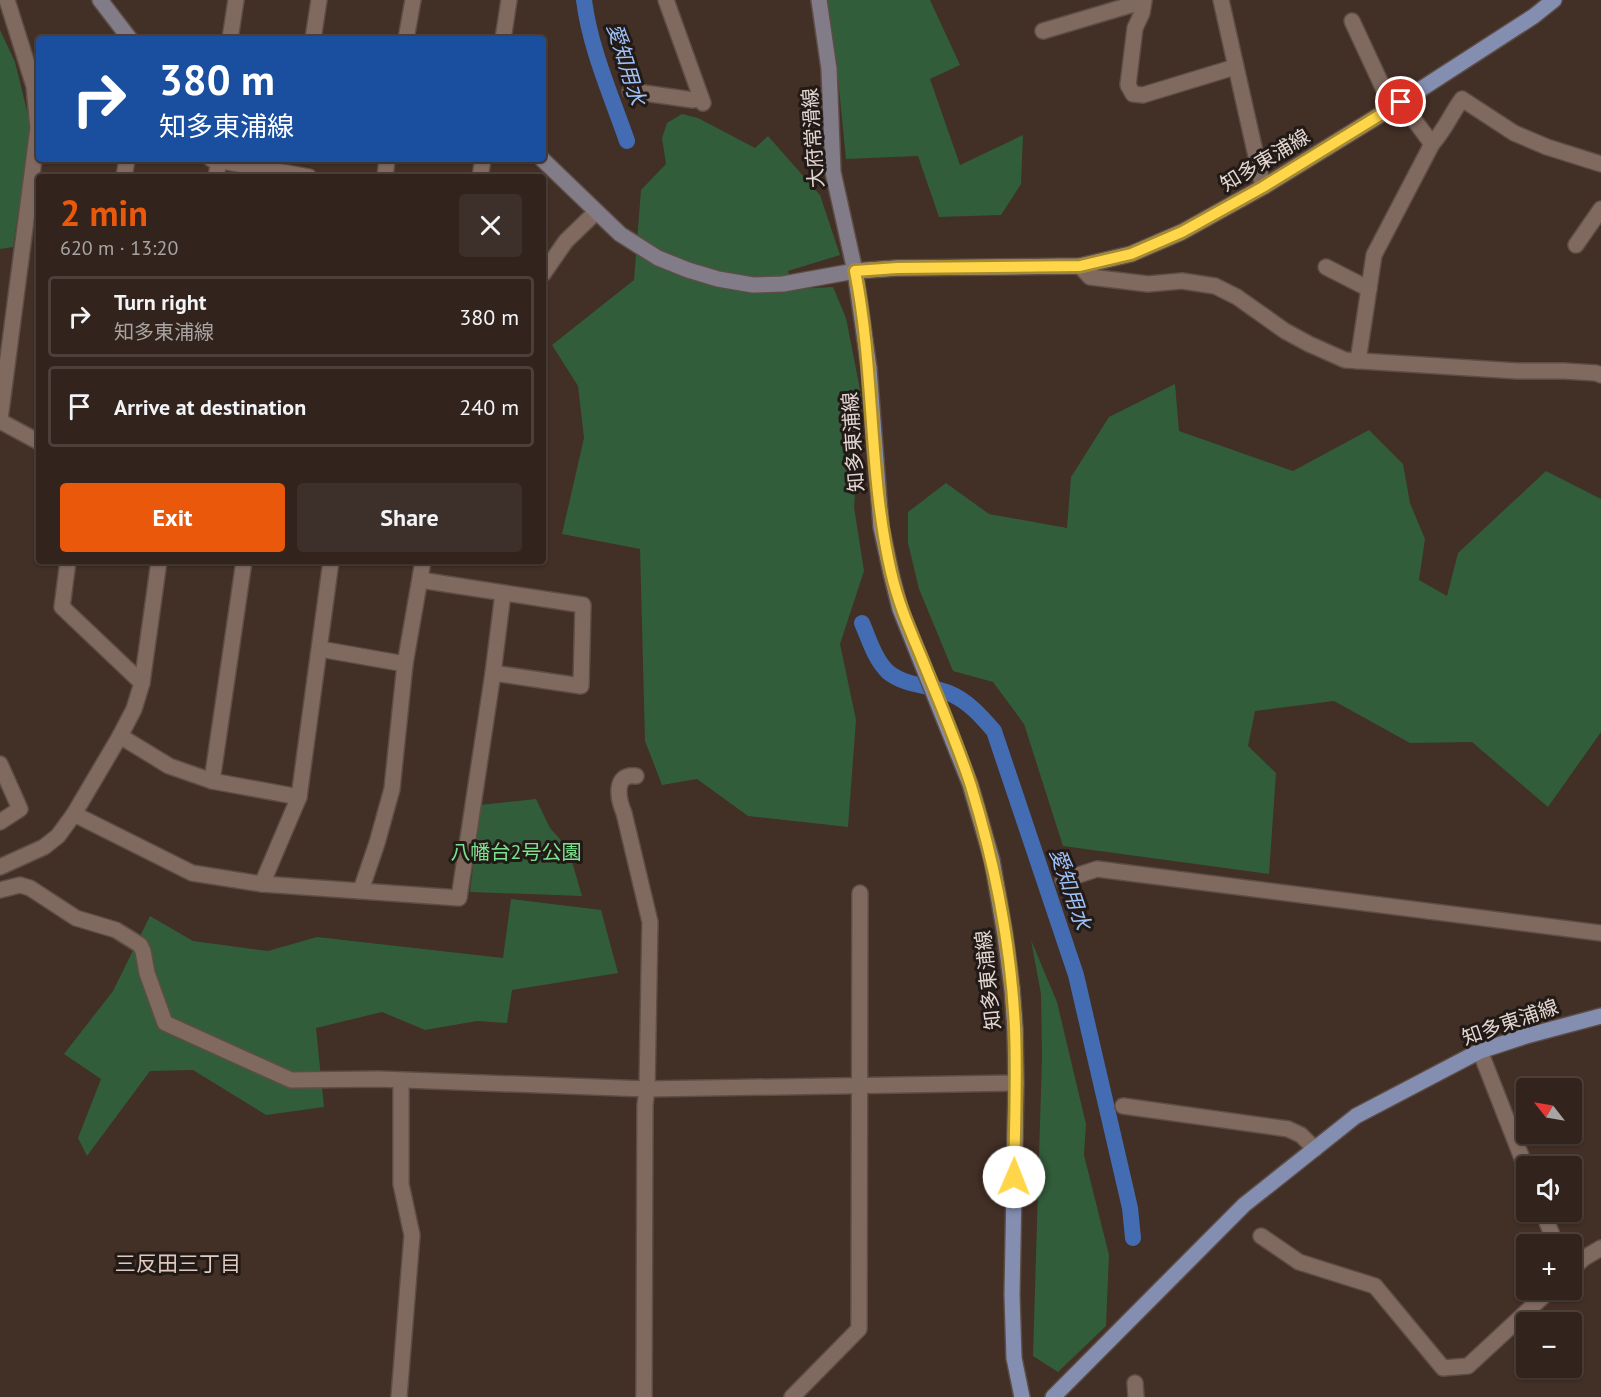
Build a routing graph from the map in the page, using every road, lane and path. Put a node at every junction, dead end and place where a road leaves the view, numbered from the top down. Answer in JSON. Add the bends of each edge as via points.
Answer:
{"nodes":[{"id":1,"x":7,"y":0,"type":"edge"},
{"id":2,"x":100,"y":0,"type":"edge"},
{"id":3,"x":236,"y":0,"type":"edge"},
{"id":4,"x":319,"y":0,"type":"edge"},
{"id":5,"x":413,"y":0,"type":"edge"},
{"id":6,"x":509,"y":0,"type":"edge"},
{"id":7,"x":666,"y":0,"type":"edge"},
{"id":8,"x":819,"y":0,"type":"edge"},
{"id":9,"x":1221,"y":0,"type":"edge"},
{"id":10,"x":1554,"y":0,"type":"edge"},
{"id":11,"x":1144,"y":1,"type":"edge"},
{"id":12,"x":1352,"y":21,"type":"dead end"},
{"id":13,"x":1043,"y":31,"type":"dead end"},
{"id":14,"x":128,"y":36,"type":"edge"},
{"id":15,"x":230,"y":36,"type":"edge"},
{"id":16,"x":313,"y":36,"type":"edge"},
{"id":17,"x":407,"y":36,"type":"edge"},
{"id":18,"x":503,"y":36,"type":"edge"},
{"id":19,"x":1235,"y":67,"type":"junction"},
{"id":20,"x":630,"y":92,"type":"dead end"},
{"id":21,"x":1397,"y":105,"type":"junction"},
{"id":22,"x":36,"y":107,"type":"edge"},
{"id":23,"x":36,"y":143,"type":"edge"},
{"id":24,"x":1432,"y":144,"type":"junction"},
{"id":25,"x":225,"y":162,"type":"edge"},
{"id":26,"x":545,"y":162,"type":"edge"},
{"id":27,"x":1601,"y":165,"type":"edge"},
{"id":28,"x":288,"y":174,"type":"edge"},
{"id":29,"x":1263,"y":187,"type":"junction"},
{"id":30,"x":1601,"y":208,"type":"edge"},
{"id":31,"x":596,"y":212,"type":"junction"},
{"id":32,"x":1576,"y":245,"type":"dead end"},
{"id":33,"x":1080,"y":266,"type":"junction"},
{"id":34,"x":1326,"y":267,"type":"dead end"},
{"id":35,"x":546,"y":270,"type":"edge"},
{"id":36,"x":855,"y":271,"type":"junction"},
{"id":37,"x":1369,"y":289,"type":"junction"},
{"id":38,"x":1358,"y":362,"type":"junction"},
{"id":39,"x":1601,"y":375,"type":"edge"},
{"id":40,"x":0,"y":420,"type":"edge"},
{"id":41,"x":36,"y":440,"type":"edge"},
{"id":42,"x":68,"y":564,"type":"edge"},
{"id":43,"x":159,"y":564,"type":"edge"},
{"id":44,"x":244,"y":564,"type":"edge"},
{"id":45,"x":332,"y":564,"type":"edge"},
{"id":46,"x":423,"y":564,"type":"edge"},
{"id":47,"x":420,"y":580,"type":"junction"},
{"id":48,"x":503,"y":593,"type":"junction"},
{"id":49,"x":320,"y":650,"type":"junction"},
{"id":50,"x":405,"y":664,"type":"junction"},
{"id":51,"x":493,"y":673,"type":"junction"},
{"id":52,"x":142,"y":682,"type":"junction"},
{"id":53,"x":120,"y":736,"type":"junction"},
{"id":54,"x":0,"y":764,"type":"edge"},
{"id":55,"x":636,"y":776,"type":"dead end"},
{"id":56,"x":212,"y":781,"type":"junction"},
{"id":57,"x":299,"y":797,"type":"junction"},
{"id":58,"x":74,"y":814,"type":"junction"},
{"id":59,"x":0,"y":822,"type":"edge"},
{"id":60,"x":0,"y":867,"type":"edge"},
{"id":61,"x":1063,"y":880,"type":"dead end"},
{"id":62,"x":262,"y":884,"type":"junction"},
{"id":63,"x":361,"y":890,"type":"junction"},
{"id":64,"x":0,"y":891,"type":"edge"},
{"id":65,"x":860,"y":893,"type":"dead end"},
{"id":66,"x":1601,"y":933,"type":"edge"},
{"id":67,"x":1601,"y":1016,"type":"edge"},
{"id":68,"x":1480,"y":1052,"type":"junction"},
{"id":69,"x":401,"y":1081,"type":"junction"},
{"id":70,"x":1016,"y":1083,"type":"junction"},
{"id":71,"x":859,"y":1084,"type":"junction"},
{"id":72,"x":647,"y":1089,"type":"junction"},
{"id":73,"x":1123,"y":1106,"type":"dead end"},
{"id":74,"x":1315,"y":1149,"type":"junction"},
{"id":75,"x":1521,"y":1156,"type":"edge"},
{"id":76,"x":1262,"y":1236,"type":"dead end"},
{"id":77,"x":1601,"y":1248,"type":"edge"},
{"id":78,"x":1582,"y":1259,"type":"edge"},
{"id":79,"x":1539,"y":1300,"type":"edge"},
{"id":80,"x":399,"y":1397,"type":"edge"},
{"id":81,"x":644,"y":1397,"type":"edge"},
{"id":82,"x":792,"y":1397,"type":"edge"},
{"id":83,"x":1022,"y":1397,"type":"edge"},
{"id":84,"x":1053,"y":1397,"type":"edge"}],
"edges":[{"from":1,"to":22,"type":"street","via":[[34,86]]},
{"from":2,"to":14,"type":"street"},
{"from":3,"to":15,"type":"street"},
{"from":4,"to":16,"type":"street"},
{"from":5,"to":17,"type":"street"},
{"from":6,"to":18,"type":"street"},
{"from":7,"to":20,"type":"street","via":[[702,101]]},
{"from":8,"to":36,"type":"street","name":"大府常滑線","via":[[829,69],[833,172]]},
{"from":9,"to":19,"type":"street"},
{"from":10,"to":21,"type":"main road","name":"知多東浦線"},
{"from":11,"to":13,"type":"street"},
{"from":11,"to":19,"type":"street","via":[[1135,28],[1128,85],[1133,94],[1143,95]]},
{"from":12,"to":21,"type":"street"},
{"from":19,"to":29,"type":"street"},
{"from":21,"to":24,"type":"street"},
{"from":21,"to":29,"type":"main road","name":"知多東浦線"},
{"from":23,"to":40,"type":"street"},
{"from":24,"to":27,"type":"street","via":[[1443,133],[1462,99],[1514,133]]},
{"from":24,"to":37,"type":"street","via":[[1374,255]]},
{"from":25,"to":28,"type":"street"},
{"from":26,"to":31,"type":"street"},
{"from":29,"to":33,"type":"main road","name":"知多東浦線","via":[[1154,245]]},
{"from":30,"to":32,"type":"street"},
{"from":31,"to":35,"type":"street","via":[[566,241]]},
{"from":31,"to":36,"type":"street","via":[[620,234],[658,258],[718,279],[753,285],[783,284]]},
{"from":33,"to":36,"type":"main road","name":"知多東浦線"},
{"from":33,"to":38,"type":"street","via":[[1090,276],[1149,284],[1182,281],[1215,286],[1309,344]]},
{"from":34,"to":37,"type":"street"},
{"from":36,"to":70,"type":"main road","name":"知多東浦線","via":[[869,368],[881,527],[900,609],[970,784],[992,860],[1012,988]]},
{"from":37,"to":38,"type":"street"},
{"from":38,"to":39,"type":"street","via":[[1564,370]]},
{"from":40,"to":41,"type":"street"},
{"from":42,"to":52,"type":"street","via":[[62,607]]},
{"from":43,"to":52,"type":"street"},
{"from":44,"to":56,"type":"street"},
{"from":45,"to":49,"type":"street"},
{"from":46,"to":47,"type":"street"},
{"from":47,"to":48,"type":"street"},
{"from":47,"to":50,"type":"street"},
{"from":48,"to":51,"type":"street"},
{"from":48,"to":51,"type":"street","via":[[583,605],[581,686]]},
{"from":49,"to":50,"type":"street"},
{"from":49,"to":57,"type":"street"},
{"from":50,"to":63,"type":"street","via":[[392,789]]},
{"from":51,"to":63,"type":"street","via":[[459,898]]},
{"from":52,"to":53,"type":"street"},
{"from":53,"to":56,"type":"street","via":[[169,766]]},
{"from":53,"to":58,"type":"street"},
{"from":54,"to":59,"type":"street","via":[[20,809]]},
{"from":55,"to":72,"type":"street","via":[[621,781],[618,796],[650,922]]},
{"from":56,"to":57,"type":"street"},
{"from":57,"to":62,"type":"street"},
{"from":58,"to":60,"type":"street","via":[[58,837]]},
{"from":58,"to":62,"type":"street","via":[[192,873]]},
{"from":61,"to":66,"type":"street","via":[[1097,869]]},
{"from":62,"to":63,"type":"street"},
{"from":64,"to":69,"type":"street","via":[[20,885],[30,888],[76,918],[116,930],[140,945],[165,1023],[291,1080]]},
{"from":65,"to":71,"type":"street"},
{"from":67,"to":68,"type":"main road","name":"知多東浦線"},
{"from":68,"to":74,"type":"main road","name":"知多東浦線","via":[[1356,1116]]},
{"from":68,"to":75,"type":"street"},
{"from":69,"to":72,"type":"street"},
{"from":69,"to":80,"type":"street","via":[[401,1184],[412,1235]]},
{"from":70,"to":71,"type":"street"},
{"from":70,"to":83,"type":"main road","name":"知多東浦線","via":[[1012,1295],[1014,1359]]},
{"from":71,"to":72,"type":"street"},
{"from":71,"to":82,"type":"street","via":[[859,1329]]},
{"from":72,"to":81,"type":"street"},
{"from":73,"to":74,"type":"street","via":[[1288,1129]]},
{"from":74,"to":84,"type":"main road","name":"知多東浦線","via":[[1244,1205]]},
{"from":76,"to":79,"type":"street","via":[[1299,1262],[1375,1286],[1443,1368],[1468,1366]]},
{"from":77,"to":78,"type":"street"}]}
